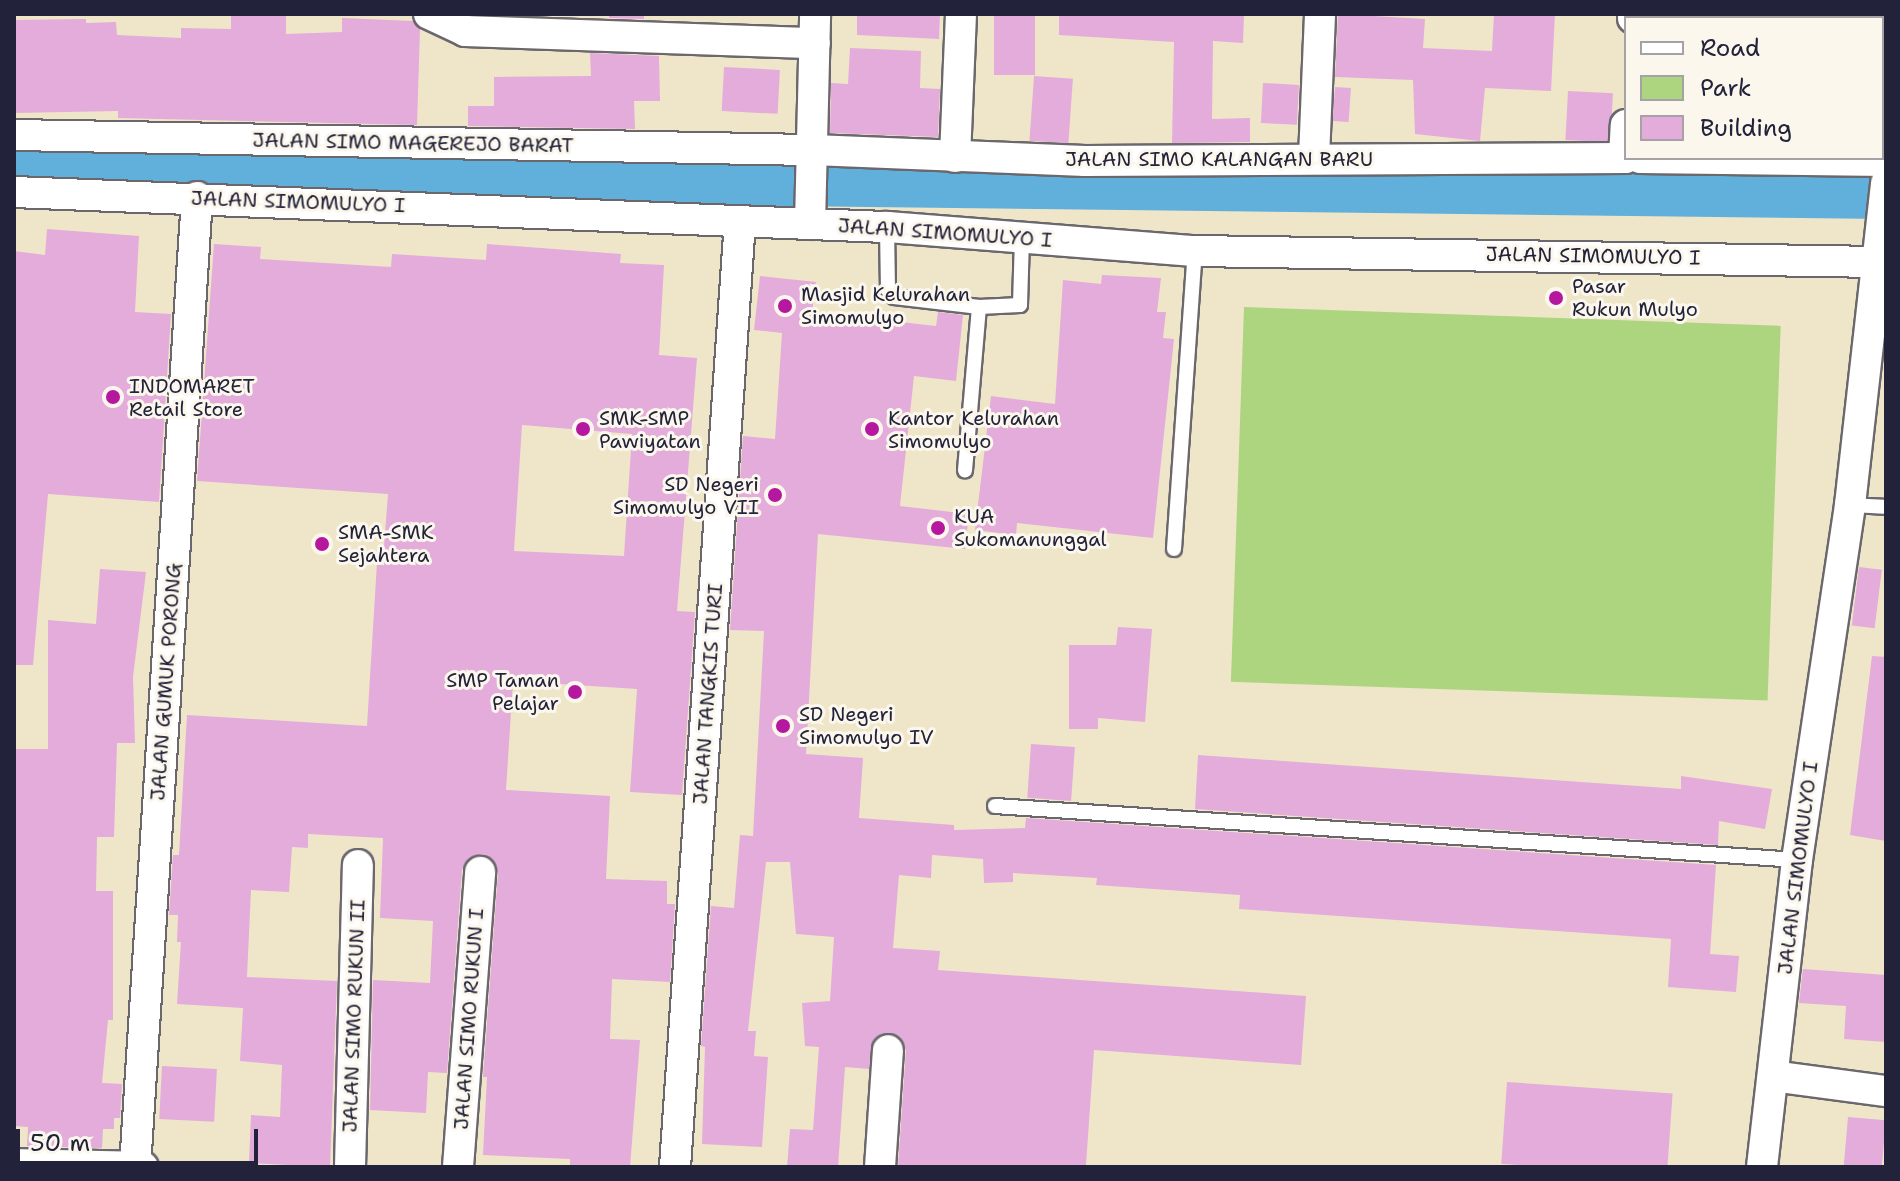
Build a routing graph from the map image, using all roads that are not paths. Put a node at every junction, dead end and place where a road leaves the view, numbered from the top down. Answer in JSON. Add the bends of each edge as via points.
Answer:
{"nodes":[{"id":1,"x":429,"y":14,"type":"edge"},
{"id":2,"x":961,"y":14,"type":"edge"},
{"id":3,"x":1320,"y":14,"type":"edge"},
{"id":4,"x":815,"y":28,"type":"edge"},
{"id":5,"x":14,"y":135,"type":"edge"},
{"id":6,"x":813,"y":155,"type":"junction"},
{"id":7,"x":955,"y":157,"type":"junction"},
{"id":8,"x":1314,"y":158,"type":"junction"},
{"id":9,"x":1624,"y":158,"type":"edge"},
{"id":10,"x":1801,"y":160,"type":"edge"},
{"id":11,"x":1886,"y":161,"type":"edge"},
{"id":12,"x":1886,"y":183,"type":"edge"},
{"id":13,"x":14,"y":192,"type":"edge"},
{"id":14,"x":197,"y":197,"type":"junction"},
{"id":15,"x":810,"y":213,"type":"junction"},
{"id":16,"x":740,"y":221,"type":"junction"},
{"id":17,"x":887,"y":227,"type":"junction"},
{"id":18,"x":1022,"y":238,"type":"junction"},
{"id":19,"x":1195,"y":251,"type":"junction"},
{"id":20,"x":1878,"y":252,"type":"junction"},
{"id":21,"x":979,"y":307,"type":"junction"},
{"id":22,"x":965,"y":470,"type":"dead end"},
{"id":23,"x":1850,"y":505,"type":"junction"},
{"id":24,"x":1886,"y":507,"type":"edge"},
{"id":25,"x":1174,"y":549,"type":"dead end"},
{"id":26,"x":995,"y":806,"type":"dead end"},
{"id":27,"x":1797,"y":860,"type":"junction"},
{"id":28,"x":358,"y":865,"type":"dead end"},
{"id":29,"x":480,"y":872,"type":"dead end"},
{"id":30,"x":888,"y":1050,"type":"dead end"},
{"id":31,"x":1773,"y":1076,"type":"junction"},
{"id":32,"x":1886,"y":1091,"type":"edge"},
{"id":33,"x":14,"y":1164,"type":"edge"},
{"id":34,"x":135,"y":1167,"type":"edge"},
{"id":35,"x":143,"y":1167,"type":"edge"},
{"id":36,"x":350,"y":1167,"type":"edge"},
{"id":37,"x":458,"y":1167,"type":"edge"},
{"id":38,"x":675,"y":1167,"type":"edge"},
{"id":39,"x":880,"y":1167,"type":"edge"},
{"id":40,"x":1762,"y":1167,"type":"edge"}],
"edges":[{"from":1,"to":4,"type":"street","via":[[465,31]]},
{"from":2,"to":7,"type":"street"},
{"from":3,"to":8,"type":"street"},
{"from":4,"to":6,"type":"street"},
{"from":5,"to":6,"type":"street","name":"JALAN SIMO MAGEREJO BARAT"},
{"from":6,"to":7,"type":"street","name":"JALAN SIMO KALANGAN BARU"},
{"from":6,"to":15,"type":"street"},
{"from":7,"to":8,"type":"street","name":"JALAN SIMO KALANGAN BARU"},
{"from":8,"to":9,"type":"street","name":"JALAN SIMO KALANGAN BARU"},
{"from":10,"to":11,"type":"street","name":"JALAN SIMO KALANGAN BARU"},
{"from":12,"to":20,"type":"street","name":"JALAN SIMOMULYO I"},
{"from":13,"to":14,"type":"street","name":"JALAN SIMOMULYO I"},
{"from":14,"to":16,"type":"street","name":"JALAN SIMOMULYO I"},
{"from":14,"to":34,"type":"street","name":"JALAN GUMUK PORONG"},
{"from":15,"to":16,"type":"street","name":"JALAN SIMOMULYO I"},
{"from":15,"to":17,"type":"street","name":"JALAN SIMOMULYO I"},
{"from":16,"to":38,"type":"street","name":"JALAN TANGKIS TURI"},
{"from":17,"to":18,"type":"street","name":"JALAN SIMOMULYO I"},
{"from":17,"to":21,"type":"lane","via":[[888,290],[894,297]]},
{"from":18,"to":19,"type":"street","name":"JALAN SIMOMULYO I"},
{"from":18,"to":21,"type":"lane","via":[[1020,305]]},
{"from":19,"to":20,"type":"street","name":"JALAN SIMOMULYO I"},
{"from":19,"to":25,"type":"lane"},
{"from":20,"to":23,"type":"street","name":"JALAN SIMOMULYO I"},
{"from":21,"to":22,"type":"lane"},
{"from":23,"to":24,"type":"lane"},
{"from":23,"to":27,"type":"street","name":"JALAN SIMOMULYO I"},
{"from":26,"to":27,"type":"lane"},
{"from":27,"to":31,"type":"street","name":"JALAN SIMOMULYO I"},
{"from":28,"to":36,"type":"street","name":"JALAN SIMO RUKUN II"},
{"from":29,"to":37,"type":"street","name":"JALAN SIMO RUKUN I"},
{"from":30,"to":39,"type":"street"},
{"from":31,"to":32,"type":"street"},
{"from":31,"to":40,"type":"street","name":"JALAN SIMOMULYO I"},
{"from":33,"to":34,"type":"street"},
{"from":34,"to":35,"type":"street"}]}
